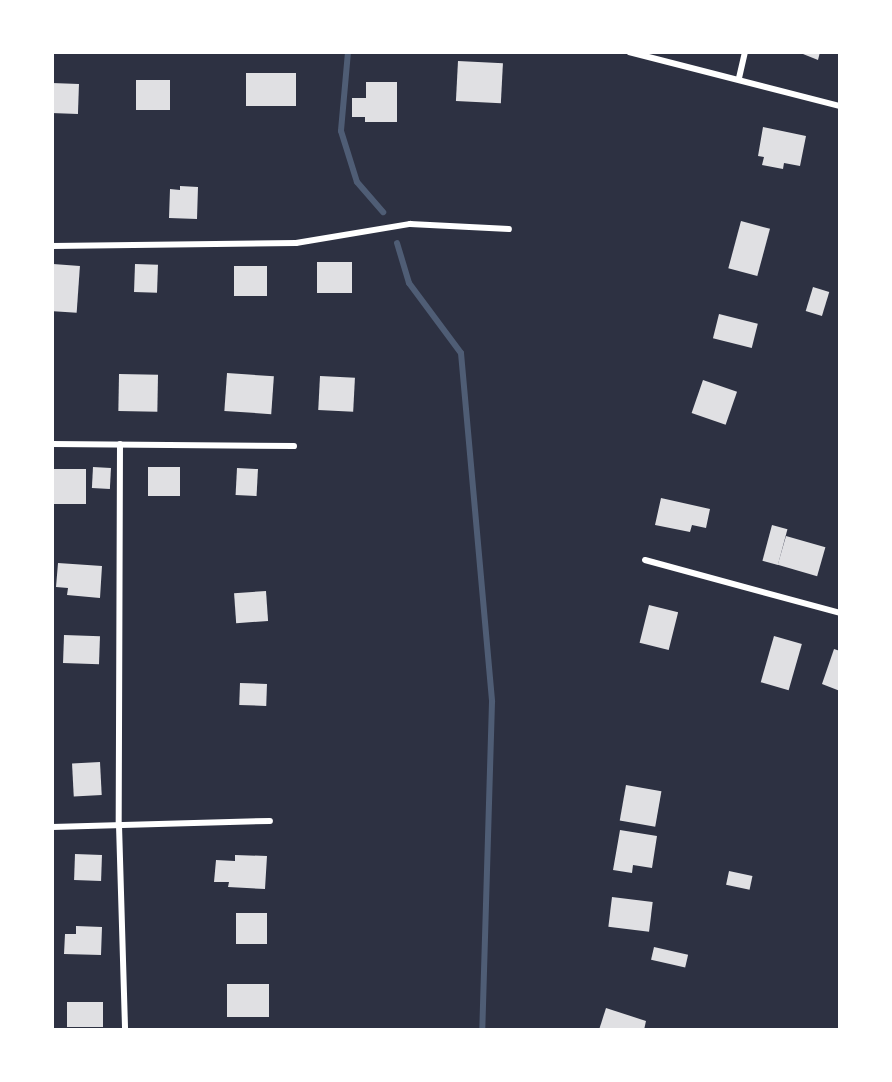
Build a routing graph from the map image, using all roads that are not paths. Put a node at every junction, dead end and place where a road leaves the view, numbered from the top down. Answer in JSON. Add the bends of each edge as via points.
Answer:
{"nodes":[{"id":1,"x":629,"y":52,"type":"edge"},
{"id":2,"x":745,"y":52,"type":"edge"},
{"id":3,"x":739,"y":78,"type":"junction"},
{"id":4,"x":840,"y":106,"type":"edge"},
{"id":5,"x":508,"y":229,"type":"dead end"},
{"id":6,"x":52,"y":246,"type":"edge"},
{"id":7,"x":52,"y":444,"type":"edge"},
{"id":8,"x":120,"y":444,"type":"junction"},
{"id":9,"x":294,"y":446,"type":"dead end"},
{"id":10,"x":645,"y":560,"type":"dead end"},
{"id":11,"x":840,"y":613,"type":"edge"},
{"id":12,"x":270,"y":821,"type":"dead end"},
{"id":13,"x":119,"y":825,"type":"junction"},
{"id":14,"x":52,"y":827,"type":"edge"},
{"id":15,"x":125,"y":1029,"type":"edge"}],
"edges":[{"from":1,"to":3,"type":"street"},
{"from":2,"to":3,"type":"street"},
{"from":3,"to":4,"type":"street"},
{"from":5,"to":6,"type":"street","via":[[410,224],[296,243]]},
{"from":7,"to":8,"type":"street"},
{"from":8,"to":9,"type":"street"},
{"from":8,"to":13,"type":"street"},
{"from":10,"to":11,"type":"street"},
{"from":12,"to":13,"type":"street"},
{"from":13,"to":14,"type":"street"},
{"from":13,"to":15,"type":"street"}]}
